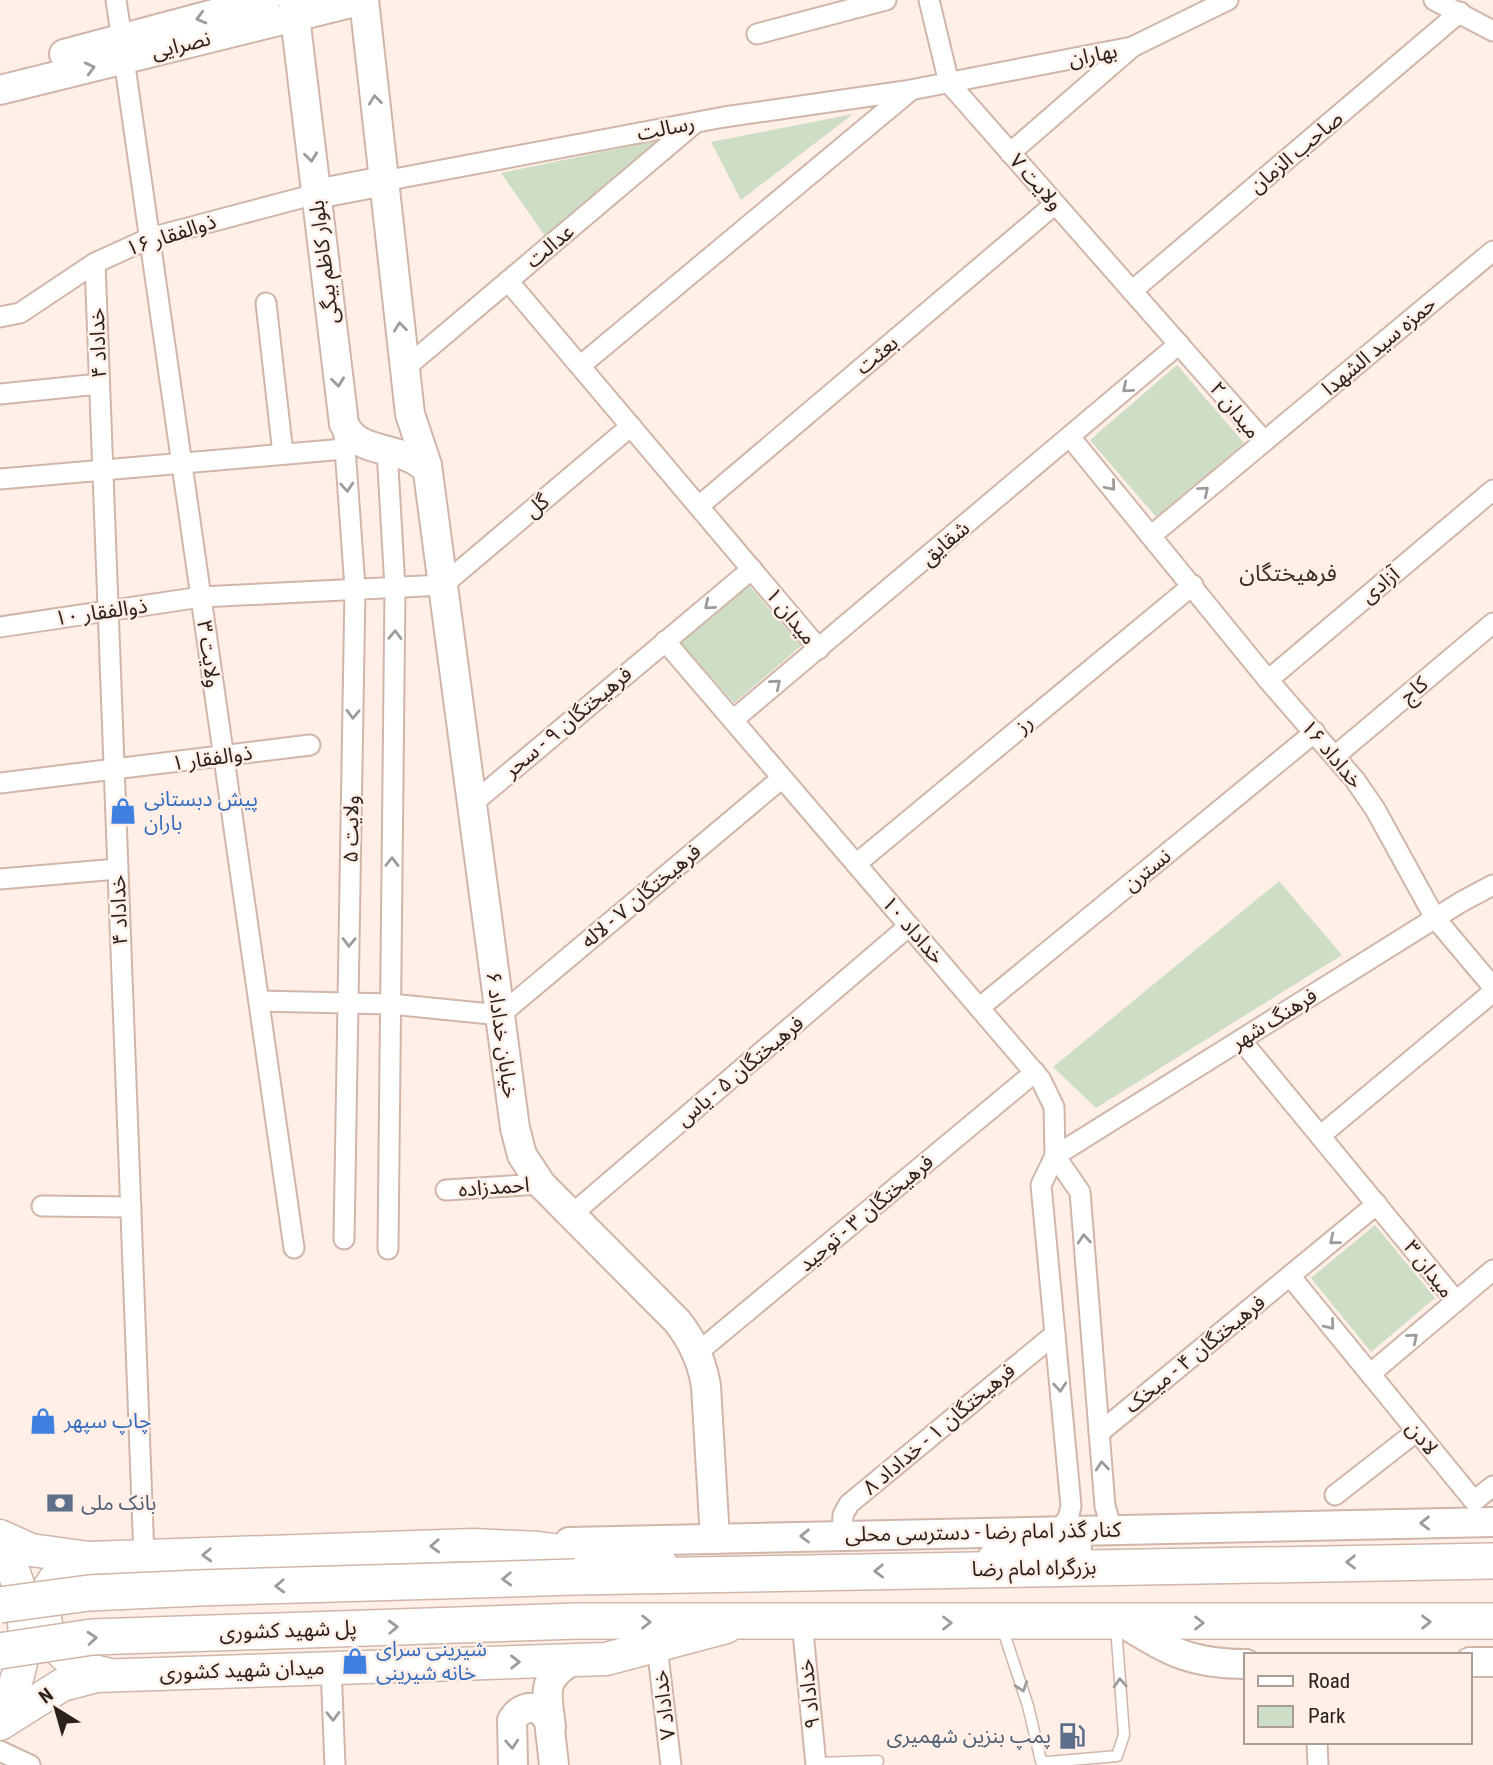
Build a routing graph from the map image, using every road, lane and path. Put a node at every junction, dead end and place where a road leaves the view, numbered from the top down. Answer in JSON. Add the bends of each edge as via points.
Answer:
{"nodes":[{"id":1,"x":116,"y":0,"type":"edge"},
{"id":2,"x":266,"y":0,"type":"edge"},
{"id":3,"x":363,"y":0,"type":"edge"},
{"id":4,"x":886,"y":0,"type":"edge"},
{"id":5,"x":929,"y":0,"type":"edge"},
{"id":6,"x":1228,"y":0,"type":"edge"},
{"id":7,"x":1434,"y":0,"type":"edge"},
{"id":8,"x":294,"y":8,"type":"edge"},
{"id":9,"x":1460,"y":12,"type":"junction"},
{"id":10,"x":1493,"y":31,"type":"edge"},
{"id":11,"x":757,"y":34,"type":"dead end"},
{"id":12,"x":1132,"y":47,"type":"junction"},
{"id":13,"x":123,"y":49,"type":"junction"},
{"id":14,"x":0,"y":71,"type":"edge"},
{"id":15,"x":949,"y":83,"type":"junction"},
{"id":16,"x":0,"y":90,"type":"edge"},
{"id":17,"x":911,"y":90,"type":"junction"},
{"id":18,"x":696,"y":122,"type":"junction"},
{"id":19,"x":1010,"y":153,"type":"junction"},
{"id":20,"x":384,"y":181,"type":"junction"},
{"id":21,"x":316,"y":194,"type":"junction"},
{"id":22,"x":1055,"y":204,"type":"junction"},
{"id":23,"x":150,"y":238,"type":"junction"},
{"id":24,"x":1493,"y":251,"type":"edge"},
{"id":25,"x":94,"y":263,"type":"junction"},
{"id":26,"x":508,"y":281,"type":"junction"},
{"id":27,"x":1132,"y":291,"type":"junction"},
{"id":28,"x":266,"y":303,"type":"dead end"},
{"id":29,"x":0,"y":317,"type":"edge"},
{"id":30,"x":1179,"y":344,"type":"junction"},
{"id":31,"x":580,"y":366,"type":"junction"},
{"id":32,"x":404,"y":369,"type":"junction"},
{"id":33,"x":99,"y":384,"type":"junction"},
{"id":34,"x":0,"y":394,"type":"edge"},
{"id":35,"x":409,"y":408,"type":"junction"},
{"id":36,"x":343,"y":419,"type":"junction"},
{"id":37,"x":631,"y":426,"type":"junction"},
{"id":38,"x":1070,"y":437,"type":"junction"},
{"id":39,"x":1264,"y":441,"type":"junction"},
{"id":40,"x":344,"y":449,"type":"junction"},
{"id":41,"x":387,"y":450,"type":"junction"},
{"id":42,"x":283,"y":454,"type":"junction"},
{"id":43,"x":182,"y":464,"type":"junction"},
{"id":44,"x":103,"y":468,"type":"junction"},
{"id":45,"x":427,"y":468,"type":"junction"},
{"id":46,"x":0,"y":479,"type":"edge"},
{"id":47,"x":1493,"y":490,"type":"edge"},
{"id":48,"x":699,"y":506,"type":"junction"},
{"id":49,"x":1152,"y":535,"type":"junction"},
{"id":50,"x":752,"y":569,"type":"junction"},
{"id":51,"x":443,"y":585,"type":"junction"},
{"id":52,"x":1193,"y":585,"type":"junction"},
{"id":53,"x":355,"y":588,"type":"junction"},
{"id":54,"x":395,"y":588,"type":"junction"},
{"id":55,"x":201,"y":597,"type":"junction"},
{"id":56,"x":108,"y":611,"type":"junction"},
{"id":57,"x":1493,"y":623,"type":"edge"},
{"id":58,"x":0,"y":627,"type":"edge"},
{"id":59,"x":665,"y":641,"type":"junction"},
{"id":60,"x":819,"y":649,"type":"junction"},
{"id":61,"x":1268,"y":680,"type":"junction"},
{"id":62,"x":733,"y":720,"type":"junction"},
{"id":63,"x":1315,"y":732,"type":"junction"},
{"id":64,"x":310,"y":745,"type":"dead end"},
{"id":65,"x":224,"y":756,"type":"junction"},
{"id":66,"x":1335,"y":756,"type":"junction"},
{"id":67,"x":114,"y":771,"type":"junction"},
{"id":68,"x":782,"y":778,"type":"junction"},
{"id":69,"x":0,"y":783,"type":"edge"},
{"id":70,"x":472,"y":804,"type":"junction"},
{"id":71,"x":856,"y":864,"type":"junction"},
{"id":72,"x":117,"y":869,"type":"junction"},
{"id":73,"x":0,"y":879,"type":"edge"},
{"id":74,"x":1493,"y":885,"type":"edge"},
{"id":75,"x":1434,"y":918,"type":"junction"},
{"id":76,"x":909,"y":926,"type":"junction"},
{"id":77,"x":1493,"y":990,"type":"edge"},
{"id":78,"x":259,"y":1001,"type":"junction"},
{"id":79,"x":348,"y":1002,"type":"junction"},
{"id":80,"x":391,"y":1004,"type":"junction"},
{"id":81,"x":979,"y":1008,"type":"junction"},
{"id":82,"x":500,"y":1015,"type":"junction"},
{"id":83,"x":1241,"y":1040,"type":"junction"},
{"id":84,"x":1035,"y":1073,"type":"junction"},
{"id":85,"x":1320,"y":1136,"type":"junction"},
{"id":86,"x":1055,"y":1156,"type":"junction"},
{"id":87,"x":541,"y":1184,"type":"junction"},
{"id":88,"x":446,"y":1190,"type":"dead end"},
{"id":89,"x":1377,"y":1204,"type":"junction"},
{"id":90,"x":41,"y":1206,"type":"dead end"},
{"id":91,"x":131,"y":1207,"type":"junction"},
{"id":92,"x":571,"y":1215,"type":"junction"},
{"id":93,"x":344,"y":1239,"type":"dead end"},
{"id":94,"x":294,"y":1248,"type":"dead end"},
{"id":95,"x":388,"y":1249,"type":"dead end"},
{"id":96,"x":1493,"y":1270,"type":"edge"},
{"id":97,"x":1290,"y":1276,"type":"junction"},
{"id":98,"x":1456,"y":1301,"type":"junction"},
{"id":99,"x":1055,"y":1334,"type":"junction"},
{"id":100,"x":697,"y":1353,"type":"junction"},
{"id":101,"x":1370,"y":1374,"type":"junction"},
{"id":102,"x":1417,"y":1431,"type":"junction"},
{"id":103,"x":1099,"y":1433,"type":"junction"},
{"id":104,"x":1493,"y":1486,"type":"edge"},
{"id":105,"x":1335,"y":1494,"type":"dead end"},
{"id":106,"x":1493,"y":1522,"type":"edge"},
{"id":107,"x":1297,"y":1525,"type":"junction"},
{"id":108,"x":1119,"y":1529,"type":"junction"},
{"id":109,"x":1057,"y":1530,"type":"junction"},
{"id":110,"x":842,"y":1535,"type":"junction"},
{"id":111,"x":0,"y":1536,"type":"edge"},
{"id":112,"x":715,"y":1538,"type":"junction"},
{"id":113,"x":473,"y":1545,"type":"junction"},
{"id":114,"x":0,"y":1546,"type":"edge"},
{"id":115,"x":144,"y":1557,"type":"junction"},
{"id":116,"x":89,"y":1558,"type":"junction"},
{"id":117,"x":1493,"y":1561,"type":"edge"},
{"id":118,"x":923,"y":1570,"type":"junction"},
{"id":119,"x":746,"y":1574,"type":"junction"},
{"id":120,"x":0,"y":1605,"type":"edge"},
{"id":121,"x":1493,"y":1621,"type":"edge"},
{"id":122,"x":744,"y":1622,"type":"junction"},
{"id":123,"x":802,"y":1622,"type":"junction"},
{"id":124,"x":1000,"y":1623,"type":"junction"},
{"id":125,"x":1119,"y":1623,"type":"junction"},
{"id":126,"x":657,"y":1646,"type":"junction"},
{"id":127,"x":0,"y":1651,"type":"edge"},
{"id":128,"x":573,"y":1660,"type":"junction"},
{"id":129,"x":1472,"y":1662,"type":"edge"},
{"id":130,"x":1493,"y":1662,"type":"edge"},
{"id":131,"x":1244,"y":1664,"type":"edge"},
{"id":132,"x":331,"y":1667,"type":"junction"},
{"id":133,"x":114,"y":1675,"type":"junction"},
{"id":134,"x":0,"y":1716,"type":"edge"},
{"id":135,"x":0,"y":1724,"type":"edge"},
{"id":136,"x":551,"y":1727,"type":"junction"},
{"id":137,"x":1317,"y":1744,"type":"edge"},
{"id":138,"x":0,"y":1751,"type":"edge"},
{"id":139,"x":878,"y":1761,"type":"dead end"},
{"id":140,"x":816,"y":1764,"type":"edge"},
{"id":141,"x":30,"y":1765,"type":"edge"},
{"id":142,"x":335,"y":1765,"type":"edge"},
{"id":143,"x":513,"y":1765,"type":"edge"},
{"id":144,"x":554,"y":1765,"type":"edge"},
{"id":145,"x":671,"y":1765,"type":"edge"},
{"id":146,"x":1318,"y":1765,"type":"edge"}],
"edges":[{"from":1,"to":13,"type":"street","name":"ولایت ۳"},
{"from":2,"to":13,"type":"main road","one_way":true},
{"from":3,"to":8,"type":"main road","name":"نصرایی"},
{"from":20,"to":3,"type":"main road","one_way":true},
{"from":4,"to":11,"type":"street"},
{"from":5,"to":15,"type":"street","name":"ولایت ۷"},
{"from":6,"to":12,"type":"street","name":"بهاران"},
{"from":7,"to":9,"type":"street"},
{"from":8,"to":13,"type":"main road","name":"نصرایی"},
{"from":8,"to":21,"type":"main road","name":"بلوار کاظم بیگی","one_way":true},
{"from":9,"to":10,"type":"street"},
{"from":9,"to":27,"type":"street","name":"صاحب الزمان"},
{"from":12,"to":15,"type":"street","name":"بهاران"},
{"from":12,"to":19,"type":"street"},
{"from":13,"to":14,"type":"main road"},
{"from":16,"to":13,"type":"main road","name":"نصرایی","one_way":true},
{"from":13,"to":23,"type":"street","name":"ولایت ۳"},
{"from":15,"to":17,"type":"street","name":"رسالت"},
{"from":15,"to":19,"type":"street","name":"ولایت ۷"},
{"from":17,"to":18,"type":"street","name":"رسالت"},
{"from":17,"to":31,"type":"street"},
{"from":18,"to":20,"type":"street","name":"رسالت"},
{"from":18,"to":26,"type":"street","name":"عدالت"},
{"from":19,"to":22,"type":"street","name":"ولایت ۷"},
{"from":20,"to":21,"type":"main road"},
{"from":32,"to":20,"type":"main road","one_way":true},
{"from":21,"to":23,"type":"street","name":"ذوالفقار ۱۶"},
{"from":21,"to":36,"type":"main road","name":"بلوار کاظم بیگی","one_way":true},
{"from":22,"to":27,"type":"street","name":"ولایت ۷"},
{"from":22,"to":48,"type":"street","name":"بعثت"},
{"from":23,"to":25,"type":"street","name":"ذوالفقار ۱۶"},
{"from":23,"to":43,"type":"street","name":"ولایت ۳"},
{"from":24,"to":39,"type":"street","name":"حمزه سید الشهدا"},
{"from":25,"to":29,"type":"street","name":"ذوالفقار ۱۶","via":[[20,313]]},
{"from":25,"to":33,"type":"street","name":"خداداد ۴"},
{"from":26,"to":31,"type":"street"},
{"from":26,"to":32,"type":"street","name":"عدالت"},
{"from":27,"to":30,"type":"street","name":"ولایت ۷"},
{"from":28,"to":42,"type":"street"},
{"from":30,"to":38,"type":"street","one_way":true},
{"from":30,"to":39,"type":"street","name":"میدان ۲"},
{"from":31,"to":37,"type":"street"},
{"from":32,"to":35,"type":"main road"},
{"from":33,"to":34,"type":"street"},
{"from":33,"to":44,"type":"street","name":"خداداد ۴"},
{"from":35,"to":41,"type":"main road"},
{"from":35,"to":45,"type":"main road"},
{"from":36,"to":40,"type":"street","name":"ولایت ۵"},
{"from":36,"to":41,"type":"main road","via":[[357,441]]},
{"from":37,"to":48,"type":"street"},
{"from":37,"to":51,"type":"street","name":"گل"},
{"from":38,"to":49,"type":"street","one_way":true},
{"from":38,"to":60,"type":"street","name":"شقایق"},
{"from":49,"to":39,"type":"street","name":"میدان ۲","one_way":true},
{"from":40,"to":42,"type":"street"},
{"from":40,"to":53,"type":"street","name":"ولایت ۵","one_way":true},
{"from":41,"to":45,"type":"main road","via":[[412,457]]},
{"from":41,"to":54,"type":"street","name":"ولایت ۵"},
{"from":42,"to":43,"type":"street"},
{"from":43,"to":44,"type":"street"},
{"from":43,"to":55,"type":"street","name":"ولایت ۳"},
{"from":44,"to":46,"type":"street"},
{"from":44,"to":56,"type":"street","name":"خداداد ۴"},
{"from":45,"to":51,"type":"main road","name":"خیابان خداداد ۶"},
{"from":47,"to":61,"type":"street","name":"آزادی"},
{"from":48,"to":50,"type":"street"},
{"from":49,"to":52,"type":"street","name":"خداداد ۱۶"},
{"from":50,"to":59,"type":"street","name":"میدان ۱","one_way":true},
{"from":50,"to":60,"type":"street","name":"میدان ۱"},
{"from":51,"to":54,"type":"street","name":"ذوالفقار ۱۰"},
{"from":51,"to":70,"type":"main road","name":"خیابان خداداد ۶"},
{"from":52,"to":61,"type":"street","name":"خداداد ۱۶"},
{"from":52,"to":71,"type":"street","name":"رز"},
{"from":53,"to":54,"type":"street","name":"ذوالفقار ۱۰"},
{"from":53,"to":55,"type":"street","name":"ذوالفقار ۱۰"},
{"from":53,"to":79,"type":"street","name":"ولایت ۵","one_way":true},
{"from":80,"to":54,"type":"street","name":"ولایت ۵","one_way":true},
{"from":55,"to":56,"type":"street","name":"ذوالفقار ۱۰"},
{"from":55,"to":65,"type":"street","name":"ولایت ۳"},
{"from":56,"to":58,"type":"street","name":"ذوالفقار ۱۰"},
{"from":56,"to":67,"type":"street","name":"خداداد ۴"},
{"from":57,"to":66,"type":"street","name":"کاج"},
{"from":59,"to":62,"type":"street"},
{"from":59,"to":70,"type":"street","name":"فرهیختگان ۹ - سحر"},
{"from":62,"to":60,"type":"street","name":"میدان ۱","one_way":true},
{"from":61,"to":63,"type":"street","name":"خداداد ۱۶"},
{"from":62,"to":68,"type":"street","name":"خداداد ۱۰"},
{"from":63,"to":66,"type":"street","name":"خداداد ۱۶"},
{"from":63,"to":81,"type":"street","name":"نسترن"},
{"from":64,"to":65,"type":"street","name":"ذوالفقار ۱"},
{"from":65,"to":67,"type":"street","name":"ذوالفقار ۱"},
{"from":65,"to":78,"type":"street","name":"ولایت ۳"},
{"from":66,"to":75,"type":"street","name":"خداداد ۱۶","via":[[1371,802]]},
{"from":67,"to":69,"type":"street","name":"ذوالفقار ۱"},
{"from":67,"to":72,"type":"street","name":"خداداد ۴"},
{"from":68,"to":71,"type":"street","name":"خداداد ۱۰"},
{"from":68,"to":82,"type":"street","name":"فرهیختگان ۷ - لاله"},
{"from":70,"to":82,"type":"main road","name":"خیابان خداداد ۶"},
{"from":71,"to":76,"type":"street","name":"خداداد ۱۰"},
{"from":72,"to":73,"type":"street"},
{"from":72,"to":91,"type":"street","name":"خداداد ۴"},
{"from":74,"to":75,"type":"street","name":"فرهنگ شهر"},
{"from":75,"to":77,"type":"street","name":"خداداد ۱۶"},
{"from":75,"to":83,"type":"street","name":"فرهنگ شهر"},
{"from":76,"to":81,"type":"street","name":"خداداد ۱۰"},
{"from":76,"to":92,"type":"street","name":"فرهیختگان ۵ - یاس"},
{"from":77,"to":85,"type":"street"},
{"from":78,"to":79,"type":"street"},
{"from":78,"to":94,"type":"street","name":"ولایت ۳"},
{"from":79,"to":80,"type":"street"},
{"from":79,"to":93,"type":"street","name":"ولایت ۵"},
{"from":80,"to":82,"type":"street"},
{"from":80,"to":95,"type":"street","name":"ولایت ۵"},
{"from":81,"to":84,"type":"street","name":"خداداد ۱۰"},
{"from":82,"to":87,"type":"main road","name":"خیابان خداداد ۶","via":[[515,1128],[522,1155]]},
{"from":83,"to":85,"type":"street","name":"میدان ۳"},
{"from":83,"to":86,"type":"street","name":"فرهنگ شهر"},
{"from":84,"to":86,"type":"street","name":"خداداد ۱۰","via":[[1052,1097]]},
{"from":84,"to":100,"type":"street","name":"فرهیختگان ۳ - توحید"},
{"from":85,"to":89,"type":"street","name":"میدان ۳"},
{"from":86,"to":99,"type":"street","name":"خداداد ۱۰","via":[[1041,1185]]},
{"from":103,"to":86,"type":"street","one_way":true,"via":[[1080,1192]]},
{"from":87,"to":88,"type":"street","name":"احمدزاده"},
{"from":87,"to":92,"type":"main road","name":"خیابان خداداد ۶"},
{"from":89,"to":97,"type":"street","one_way":true},
{"from":89,"to":98,"type":"street","name":"میدان ۳"},
{"from":90,"to":91,"type":"street"},
{"from":91,"to":115,"type":"street","name":"خداداد ۴"},
{"from":92,"to":100,"type":"main road","name":"خیابان خداداد ۶","via":[[677,1321]]},
{"from":96,"to":98,"type":"street"},
{"from":97,"to":101,"type":"street","one_way":true},
{"from":97,"to":103,"type":"street","name":"فرهیختگان ۴ - میخک"},
{"from":101,"to":98,"type":"street","name":"میدان ۳","one_way":true},
{"from":99,"to":109,"type":"street","name":"خداداد ۱۰","one_way":true,"via":[[1071,1506]]},
{"from":99,"to":110,"type":"street","name":"فرهیختگان ۱ - خداداد ۸","via":[[849,1504]]},
{"from":100,"to":112,"type":"main road","name":"خیابان خداداد ۶","via":[[706,1386]]},
{"from":101,"to":102,"type":"street","name":"لادن"},
{"from":102,"to":104,"type":"street","name":"لادن","via":[[1474,1501]]},
{"from":102,"to":105,"type":"street"},
{"from":108,"to":103,"type":"street","one_way":true,"via":[[1106,1513]]},
{"from":106,"to":107,"type":"main road","name":"کنار گذر امام رضا - دسترسی محلی","one_way":true},
{"from":107,"to":108,"type":"main road","name":"کنار گذر امام رضا - دسترسی محلی"},
{"from":107,"to":118,"type":"main road","via":[[1216,1545],[1044,1550]]},
{"from":108,"to":109,"type":"main road","name":"کنار گذر امام رضا - دسترسی محلی"},
{"from":109,"to":110,"type":"main road","name":"کنار گذر امام رضا - دسترسی محلی"},
{"from":110,"to":112,"type":"main road","name":"کنار گذر امام رضا - دسترسی محلی","one_way":true},
{"from":111,"to":116,"type":"main road","via":[[31,1550]]},
{"from":112,"to":113,"type":"main road","name":"کنار گذر امام رضا - دسترسی محلی"},
{"from":113,"to":115,"type":"main road","one_way":true},
{"from":113,"to":119,"type":"main road","via":[[538,1548]]},
{"from":114,"to":134,"type":"main road","via":[[20,1592],[25,1640],[15,1686]]},
{"from":115,"to":116,"type":"main road"},
{"from":116,"to":133,"type":"main road","via":[[73,1564],[53,1584],[47,1598],[46,1627],[50,1640],[69,1662]]},
{"from":117,"to":118,"type":"highway","name":"بزرگراه امام رضا","one_way":true},
{"from":118,"to":119,"type":"highway","name":"بزرگراه امام رضا","one_way":true},
{"from":119,"to":120,"type":"highway","name":"بزرگراه امام رضا","one_way":true,"bridge":true,"via":[[198,1588],[89,1593]]},
{"from":125,"to":121,"type":"highway","one_way":true},
{"from":122,"to":123,"type":"highway"},
{"from":122,"to":126,"type":"main road","name":"میدان شهید کشوری"},
{"from":127,"to":122,"type":"highway","name":"پل شهید کشوری","one_way":true,"bridge":true,"via":[[92,1637],[578,1621]]},
{"from":123,"to":124,"type":"highway","one_way":true},
{"from":123,"to":140,"type":"street","name":"خداداد ۹"},
{"from":124,"to":125,"type":"highway"},
{"from":124,"to":125,"type":"lane","one_way":true,"via":[[1041,1761],[1048,1762],[1117,1756],[1124,1735]]},
{"from":125,"to":131,"type":"main road","via":[[1187,1659]]},
{"from":126,"to":128,"type":"main road","name":"میدان شهید کشوری","via":[[606,1659]]},
{"from":126,"to":145,"type":"street","name":"خداداد ۷"},
{"from":132,"to":128,"type":"main road","name":"میدان شهید کشوری","one_way":true},
{"from":128,"to":136,"type":"main road","via":[[548,1682]]},
{"from":129,"to":130,"type":"main road"},
{"from":132,"to":133,"type":"main road","name":"میدان شهید کشوری"},
{"from":132,"to":142,"type":"street","one_way":true},
{"from":133,"to":135,"type":"main road","name":"میدان شهید کشوری","via":[[62,1685]]},
{"from":136,"to":143,"type":"main road","one_way":true,"via":[[546,1715],[535,1707],[516,1714],[511,1727]]},
{"from":136,"to":144,"type":"main road"},
{"from":137,"to":146,"type":"street"},
{"from":138,"to":141,"type":"street"},
{"from":139,"to":140,"type":"lane"}]}
